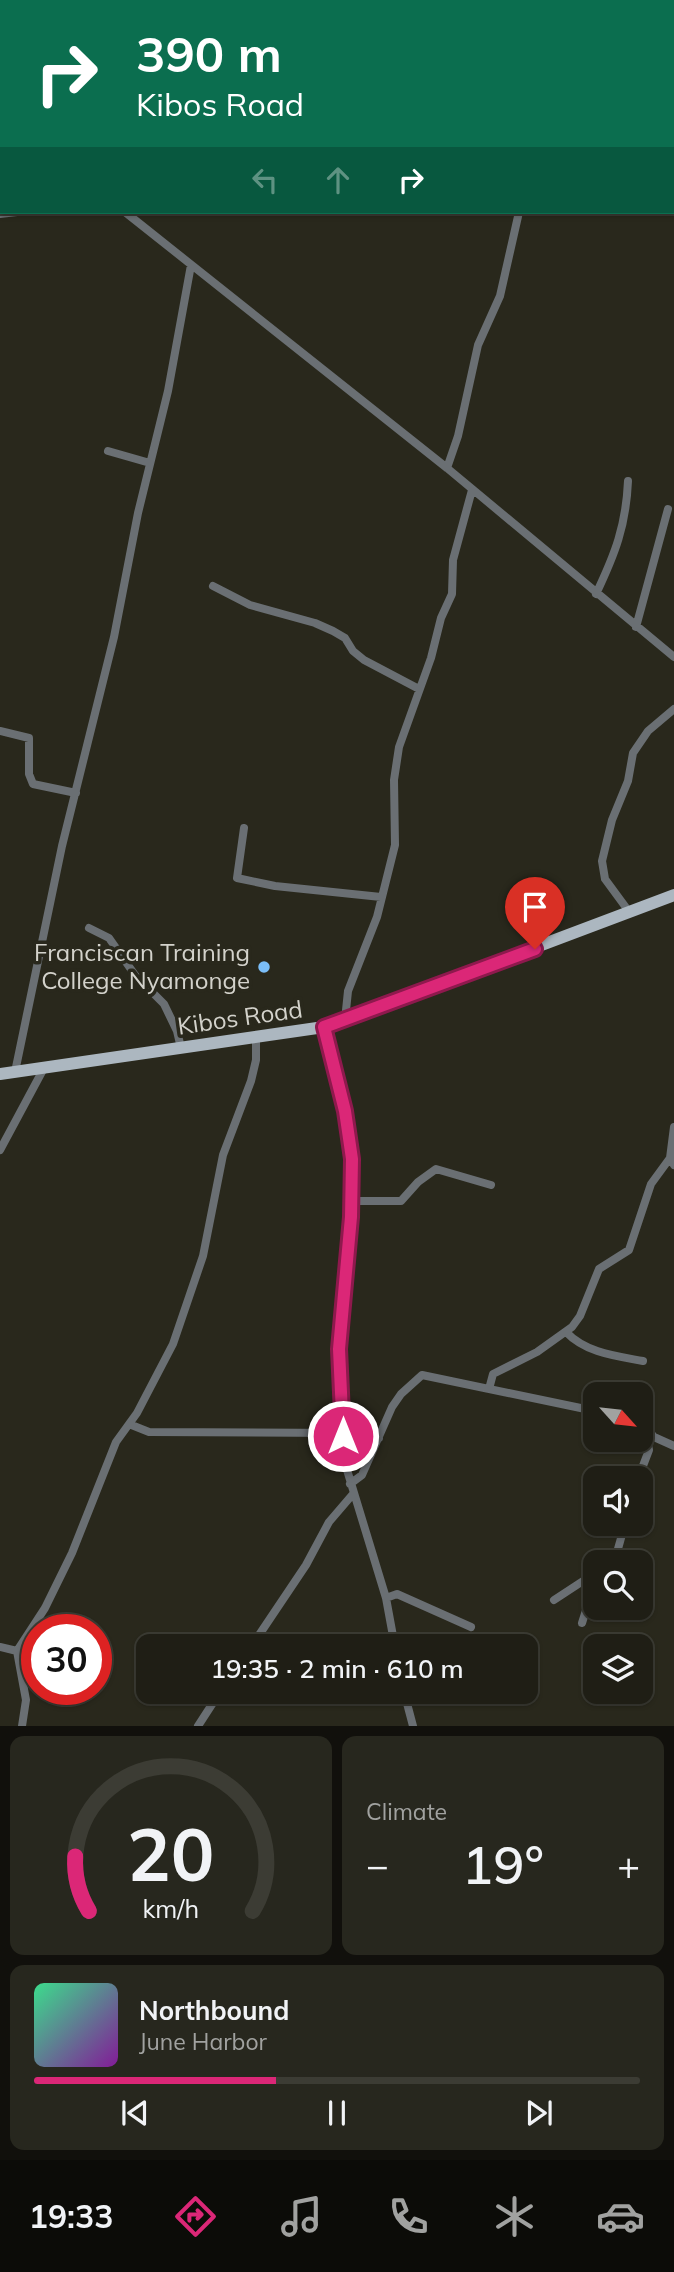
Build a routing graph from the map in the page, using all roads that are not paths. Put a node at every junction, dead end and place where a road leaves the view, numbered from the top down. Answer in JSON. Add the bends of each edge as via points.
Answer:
{"nodes":[{"id":1,"x":127,"y":214,"type":"edge"},
{"id":2,"x":519,"y":214,"type":"edge"},
{"id":3,"x":191,"y":265,"type":"junction"},
{"id":4,"x":108,"y":451,"type":"dead end"},
{"id":5,"x":150,"y":463,"type":"junction"},
{"id":6,"x":447,"y":468,"type":"junction"},
{"id":7,"x":628,"y":481,"type":"dead end"},
{"id":8,"x":472,"y":490,"type":"junction"},
{"id":9,"x":668,"y":509,"type":"dead end"},
{"id":10,"x":213,"y":586,"type":"dead end"},
{"id":11,"x":596,"y":594,"type":"junction"},
{"id":12,"x":636,"y":627,"type":"junction"},
{"id":13,"x":674,"y":657,"type":"edge"},
{"id":14,"x":419,"y":689,"type":"junction"},
{"id":15,"x":674,"y":709,"type":"edge"},
{"id":16,"x":0,"y":731,"type":"edge"},
{"id":17,"x":76,"y":793,"type":"junction"},
{"id":18,"x":244,"y":828,"type":"dead end"},
{"id":19,"x":674,"y":895,"type":"edge"},
{"id":20,"x":381,"y":897,"type":"junction"},
{"id":21,"x":630,"y":913,"type":"junction"},
{"id":22,"x":89,"y":928,"type":"dead end"},
{"id":23,"x":345,"y":1020,"type":"junction"},
{"id":24,"x":324,"y":1027,"type":"junction"},
{"id":25,"x":256,"y":1038,"type":"junction"},
{"id":26,"x":181,"y":1048,"type":"junction"},
{"id":27,"x":44,"y":1068,"type":"junction"},
{"id":28,"x":15,"y":1072,"type":"junction"},
{"id":29,"x":0,"y":1074,"type":"edge"},
{"id":30,"x":674,"y":1127,"type":"edge"},
{"id":31,"x":0,"y":1150,"type":"edge"},
{"id":32,"x":672,"y":1162,"type":"edge"},
{"id":33,"x":491,"y":1185,"type":"dead end"},
{"id":34,"x":352,"y":1201,"type":"junction"},
{"id":35,"x":566,"y":1332,"type":"junction"},
{"id":36,"x":643,"y":1361,"type":"dead end"},
{"id":37,"x":489,"y":1389,"type":"junction"},
{"id":38,"x":583,"y":1409,"type":"edge"},
{"id":39,"x":130,"y":1424,"type":"junction"},
{"id":40,"x":343,"y":1435,"type":"junction"},
{"id":41,"x":653,"y":1436,"type":"edge"},
{"id":42,"x":380,"y":1438,"type":"junction"},
{"id":43,"x":674,"y":1446,"type":"edge"},
{"id":44,"x":350,"y":1484,"type":"junction"},
{"id":45,"x":353,"y":1494,"type":"junction"},
{"id":46,"x":583,"y":1581,"type":"edge"},
{"id":47,"x":386,"y":1598,"type":"junction"},
{"id":48,"x":554,"y":1600,"type":"dead end"},
{"id":49,"x":583,"y":1620,"type":"edge"},
{"id":50,"x":582,"y":1623,"type":"dead end"},
{"id":51,"x":471,"y":1627,"type":"dead end"},
{"id":52,"x":260,"y":1634,"type":"edge"},
{"id":53,"x":393,"y":1634,"type":"edge"},
{"id":54,"x":0,"y":1647,"type":"edge"},
{"id":55,"x":17,"y":1651,"type":"junction"},
{"id":56,"x":212,"y":1704,"type":"edge"},
{"id":57,"x":407,"y":1704,"type":"edge"},
{"id":58,"x":22,"y":1726,"type":"edge"},
{"id":59,"x":198,"y":1726,"type":"edge"},
{"id":60,"x":413,"y":1726,"type":"edge"}],
"edges":[{"from":1,"to":3,"type":"street"},
{"from":2,"to":6,"type":"street","via":[[500,296],[480,340]]},
{"from":3,"to":5,"type":"street"},
{"from":3,"to":6,"type":"street"},
{"from":4,"to":5,"type":"street"},
{"from":5,"to":17,"type":"street"},
{"from":6,"to":8,"type":"street"},
{"from":7,"to":11,"type":"street","via":[[627,514],[618,548]]},
{"from":8,"to":11,"type":"street"},
{"from":8,"to":14,"type":"street","via":[[453,560],[452,594]]},
{"from":9,"to":12,"type":"street"},
{"from":10,"to":14,"type":"street","via":[[250,606],[341,635],[364,660]]},
{"from":11,"to":12,"type":"street"},
{"from":12,"to":13,"type":"street"},
{"from":14,"to":20,"type":"street","via":[[395,765],[396,845]]},
{"from":15,"to":21,"type":"street","via":[[648,731],[633,753],[602,861],[605,879]]},
{"from":16,"to":17,"type":"street","via":[[29,738],[33,784]]},
{"from":17,"to":28,"type":"street"},
{"from":18,"to":20,"type":"street","via":[[237,878]]},
{"from":19,"to":21,"type":"main road","name":"Kibos Road"},
{"from":20,"to":23,"type":"street","via":[[348,991]]},
{"from":21,"to":23,"type":"main road","name":"Kibos Road"},
{"from":22,"to":26,"type":"street","via":[[109,938],[135,975],[164,1004]]},
{"from":23,"to":24,"type":"main road","name":"Kibos Road"},
{"from":24,"to":25,"type":"main road","name":"Kibos Road"},
{"from":24,"to":34,"type":"street","via":[[350,1139]]},
{"from":25,"to":26,"type":"main road","name":"Kibos Road"},
{"from":25,"to":39,"type":"street","via":[[251,1081],[223,1155],[200,1267],[173,1344]]},
{"from":26,"to":27,"type":"main road","name":"Kibos Road"},
{"from":27,"to":28,"type":"main road","name":"Kibos Road"},
{"from":27,"to":31,"type":"street"},
{"from":28,"to":29,"type":"main road","name":"Kibos Road"},
{"from":30,"to":32,"type":"street"},
{"from":32,"to":35,"type":"street","via":[[651,1184],[629,1250],[599,1269],[580,1316]]},
{"from":33,"to":34,"type":"street","via":[[436,1169],[401,1202]]},
{"from":34,"to":40,"type":"street","via":[[339,1349]]},
{"from":35,"to":36,"type":"street","via":[[603,1353]]},
{"from":35,"to":37,"type":"street","via":[[493,1374]]},
{"from":37,"to":38,"type":"street"},
{"from":37,"to":42,"type":"street","via":[[417,1377],[392,1407]]},
{"from":39,"to":40,"type":"street","via":[[149,1432]]},
{"from":39,"to":55,"type":"street","via":[[116,1442],[56,1586]]},
{"from":40,"to":42,"type":"street"},
{"from":40,"to":44,"type":"street"},
{"from":41,"to":43,"type":"street"},
{"from":42,"to":44,"type":"street","via":[[362,1475]]},
{"from":44,"to":45,"type":"street"},
{"from":45,"to":47,"type":"street"},
{"from":45,"to":52,"type":"street","via":[[329,1522]]},
{"from":46,"to":48,"type":"street"},
{"from":47,"to":51,"type":"street","via":[[397,1594]]},
{"from":47,"to":53,"type":"street"},
{"from":49,"to":50,"type":"street"},
{"from":54,"to":55,"type":"street"},
{"from":55,"to":58,"type":"street","via":[[26,1700]]},
{"from":56,"to":59,"type":"street"},
{"from":57,"to":60,"type":"street"}]}
